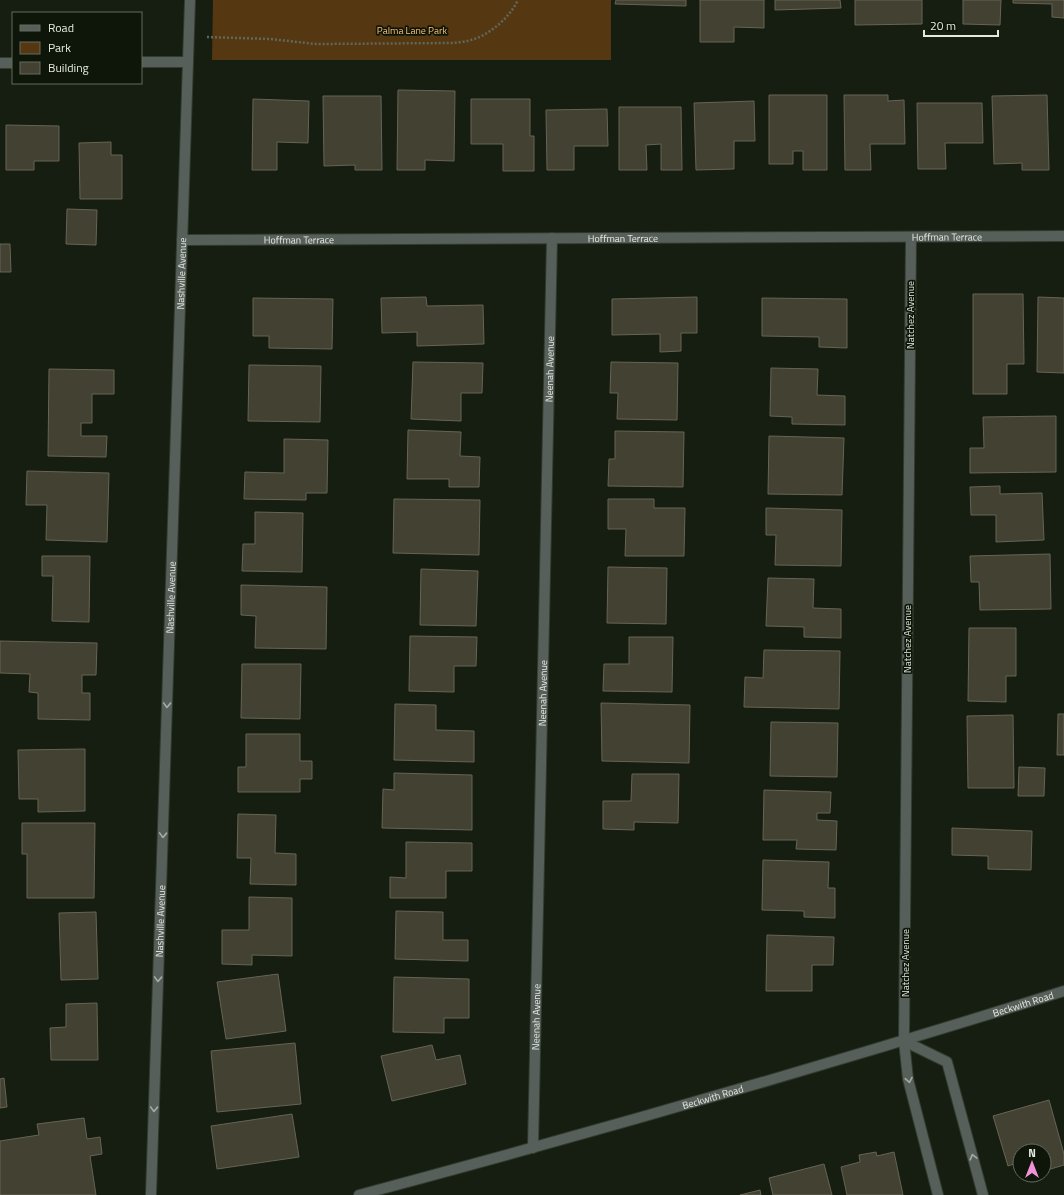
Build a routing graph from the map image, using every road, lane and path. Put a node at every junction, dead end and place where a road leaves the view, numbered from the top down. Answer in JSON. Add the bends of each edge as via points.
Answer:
{"nodes":[{"id":1,"x":190,"y":0,"type":"edge"},
{"id":2,"x":518,"y":0,"type":"edge"},
{"id":3,"x":188,"y":38,"type":"junction"},
{"id":4,"x":142,"y":62,"type":"edge"},
{"id":5,"x":187,"y":62,"type":"junction"},
{"id":6,"x":0,"y":63,"type":"edge"},
{"id":7,"x":12,"y":63,"type":"edge"},
{"id":8,"x":1064,"y":236,"type":"edge"},
{"id":9,"x":911,"y":237,"type":"junction"},
{"id":10,"x":552,"y":238,"type":"junction"},
{"id":11,"x":182,"y":240,"type":"junction"},
{"id":12,"x":1064,"y":991,"type":"edge"},
{"id":13,"x":904,"y":1041,"type":"junction"},
{"id":14,"x":533,"y":1148,"type":"junction"},
{"id":15,"x":151,"y":1195,"type":"edge"},
{"id":16,"x":359,"y":1195,"type":"edge"},
{"id":17,"x":938,"y":1195,"type":"edge"},
{"id":18,"x":983,"y":1195,"type":"edge"}],
"edges":[{"from":1,"to":3,"type":"street","name":"Nashville Avenue"},
{"from":2,"to":3,"type":"path","via":[[507,17],[488,33],[472,40],[453,43],[316,44],[270,39]]},
{"from":3,"to":5,"type":"street","name":"Nashville Avenue"},
{"from":4,"to":5,"type":"street"},
{"from":5,"to":11,"type":"street","name":"Nashville Avenue"},
{"from":6,"to":7,"type":"street"},
{"from":8,"to":9,"type":"street","name":"Hoffman Terrace"},
{"from":9,"to":10,"type":"street","name":"Hoffman Terrace"},
{"from":9,"to":13,"type":"street","name":"Natchez Avenue"},
{"from":10,"to":11,"type":"street","name":"Hoffman Terrace"},
{"from":10,"to":14,"type":"street","name":"Neenah Avenue"},
{"from":11,"to":15,"type":"street","name":"Nashville Avenue","one_way":true},
{"from":12,"to":13,"type":"street","name":"Beckwith Road"},
{"from":13,"to":14,"type":"street","name":"Beckwith Road"},
{"from":13,"to":17,"type":"street","name":"Natchez Avenue","one_way":true,"via":[[908,1079]]},
{"from":18,"to":13,"type":"street","one_way":true,"via":[[947,1062]]},
{"from":14,"to":16,"type":"street","name":"Beckwith Road"}]}
